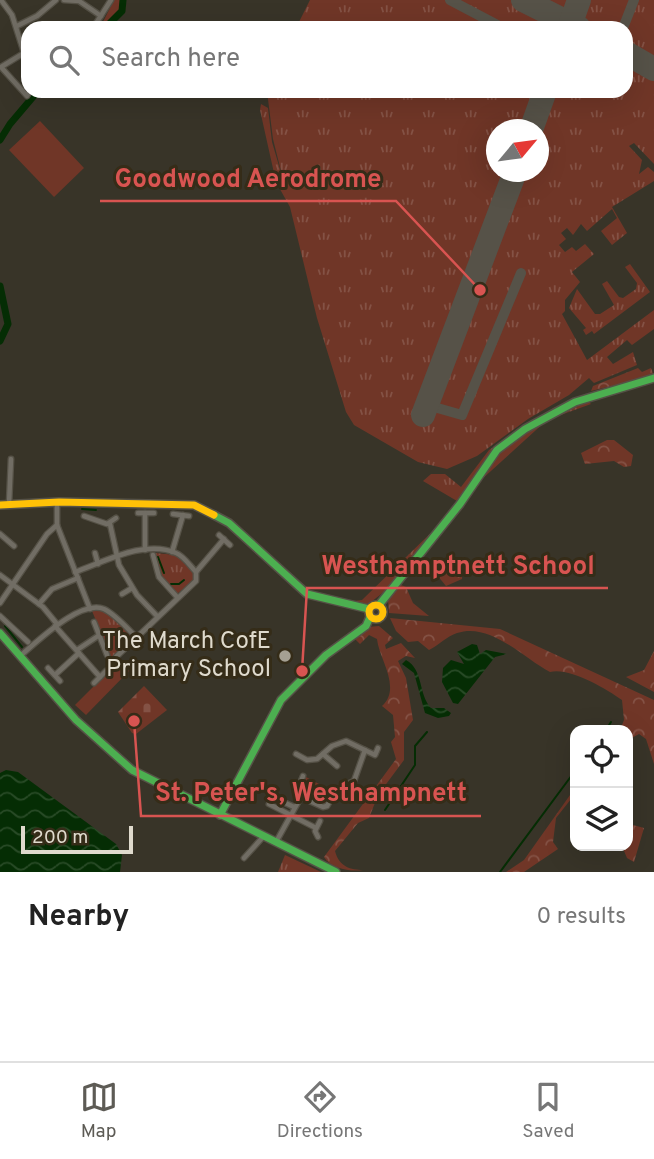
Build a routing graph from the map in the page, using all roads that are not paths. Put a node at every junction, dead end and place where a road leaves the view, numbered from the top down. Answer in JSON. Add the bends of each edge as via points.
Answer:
{"nodes":[{"id":1,"x":1,"y":0,"type":"edge"},
{"id":2,"x":56,"y":0,"type":"edge"},
{"id":3,"x":65,"y":0,"type":"edge"},
{"id":4,"x":79,"y":0,"type":"edge"},
{"id":5,"x":111,"y":0,"type":"edge"},
{"id":6,"x":101,"y":16,"type":"junction"},
{"id":7,"x":27,"y":21,"type":"edge"},
{"id":8,"x":98,"y":21,"type":"edge"},
{"id":9,"x":21,"y":24,"type":"edge"},
{"id":10,"x":17,"y":26,"type":"junction"},
{"id":11,"x":21,"y":39,"type":"edge"},
{"id":12,"x":21,"y":57,"type":"edge"},
{"id":13,"x":21,"y":89,"type":"edge"},
{"id":14,"x":654,"y":378,"type":"edge"},
{"id":15,"x":11,"y":459,"type":"dead end"},
{"id":16,"x":57,"y":502,"type":"junction"},
{"id":17,"x":9,"y":504,"type":"junction"},
{"id":18,"x":0,"y":505,"type":"edge"},
{"id":19,"x":154,"y":513,"type":"dead end"},
{"id":20,"x":173,"y":514,"type":"dead end"},
{"id":21,"x":84,"y":516,"type":"dead end"},
{"id":22,"x":116,"y":518,"type":"dead end"},
{"id":23,"x":110,"y":524,"type":"junction"},
{"id":24,"x":57,"y":525,"type":"junction"},
{"id":25,"x":1,"y":539,"type":"edge"},
{"id":26,"x":230,"y":545,"type":"dead end"},
{"id":27,"x":14,"y":546,"type":"dead end"},
{"id":28,"x":145,"y":550,"type":"junction"},
{"id":29,"x":172,"y":552,"type":"junction"},
{"id":30,"x":94,"y":553,"type":"dead end"},
{"id":31,"x":153,"y":555,"type":"dead end"},
{"id":32,"x":119,"y":556,"type":"junction"},
{"id":33,"x":98,"y":564,"type":"junction"},
{"id":34,"x":75,"y":572,"type":"junction"},
{"id":35,"x":196,"y":572,"type":"junction"},
{"id":36,"x":0,"y":575,"type":"edge"},
{"id":37,"x":78,"y":578,"type":"junction"},
{"id":38,"x":13,"y":585,"type":"junction"},
{"id":39,"x":132,"y":588,"type":"junction"},
{"id":40,"x":122,"y":594,"type":"dead end"},
{"id":41,"x":177,"y":597,"type":"junction"},
{"id":42,"x":0,"y":603,"type":"edge"},
{"id":43,"x":39,"y":604,"type":"junction"},
{"id":44,"x":379,"y":605,"type":"junction"},
{"id":45,"x":90,"y":609,"type":"junction"},
{"id":46,"x":369,"y":613,"type":"junction"},
{"id":47,"x":0,"y":615,"type":"edge"},
{"id":48,"x":157,"y":616,"type":"junction"},
{"id":49,"x":94,"y":622,"type":"dead end"},
{"id":50,"x":56,"y":625,"type":"junction"},
{"id":51,"x":0,"y":634,"type":"edge"},
{"id":52,"x":98,"y":636,"type":"junction"},
{"id":53,"x":137,"y":638,"type":"junction"},
{"id":54,"x":28,"y":642,"type":"dead end"},
{"id":55,"x":78,"y":652,"type":"junction"},
{"id":56,"x":107,"y":655,"type":"dead end"},
{"id":57,"x":20,"y":656,"type":"junction"},
{"id":58,"x":116,"y":657,"type":"dead end"},
{"id":59,"x":48,"y":668,"type":"dead end"},
{"id":60,"x":106,"y":671,"type":"dead end"},
{"id":61,"x":54,"y":675,"type":"junction"},
{"id":62,"x":100,"y":677,"type":"junction"},
{"id":63,"x":60,"y":681,"type":"dead end"},
{"id":64,"x":94,"y":684,"type":"dead end"},
{"id":65,"x":378,"y":748,"type":"dead end"},
{"id":66,"x":365,"y":750,"type":"junction"},
{"id":67,"x":296,"y":754,"type":"dead end"},
{"id":68,"x":323,"y":754,"type":"junction"},
{"id":69,"x":337,"y":766,"type":"dead end"},
{"id":70,"x":303,"y":776,"type":"dead end"},
{"id":71,"x":301,"y":797,"type":"junction"},
{"id":72,"x":278,"y":800,"type":"dead end"},
{"id":73,"x":269,"y":804,"type":"dead end"},
{"id":74,"x":294,"y":807,"type":"junction"},
{"id":75,"x":220,"y":815,"type":"junction"},
{"id":76,"x":289,"y":816,"type":"junction"},
{"id":77,"x":320,"y":821,"type":"dead end"},
{"id":78,"x":316,"y":828,"type":"junction"},
{"id":79,"x":263,"y":837,"type":"junction"},
{"id":80,"x":318,"y":837,"type":"dead end"},
{"id":81,"x":276,"y":843,"type":"junction"},
{"id":82,"x":244,"y":858,"type":"dead end"},
{"id":83,"x":324,"y":869,"type":"edge"},
{"id":84,"x":336,"y":872,"type":"edge"}],
"edges":[{"from":1,"to":10,"type":"street"},
{"from":2,"to":7,"type":"street"},
{"from":3,"to":4,"type":"street"},
{"from":4,"to":6,"type":"street"},
{"from":5,"to":6,"type":"street"},
{"from":6,"to":8,"type":"street"},
{"from":9,"to":10,"type":"street"},
{"from":10,"to":11,"type":"street"},
{"from":12,"to":13,"type":"street","via":[[1,67]]},
{"from":14,"to":44,"type":"street","via":[[575,402],[497,450]]},
{"from":15,"to":17,"type":"street"},
{"from":16,"to":17,"type":"street"},
{"from":16,"to":24,"type":"street"},
{"from":16,"to":46,"type":"street","via":[[194,505],[229,523],[307,594]]},
{"from":17,"to":18,"type":"street"},
{"from":19,"to":28,"type":"street","via":[[142,513]]},
{"from":20,"to":29,"type":"street","via":[[186,515]]},
{"from":21,"to":23,"type":"street"},
{"from":22,"to":23,"type":"street"},
{"from":23,"to":32,"type":"street"},
{"from":24,"to":34,"type":"street"},
{"from":24,"to":38,"type":"street"},
{"from":25,"to":27,"type":"street"},
{"from":26,"to":35,"type":"street","via":[[221,537]]},
{"from":28,"to":29,"type":"street"},
{"from":28,"to":32,"type":"street"},
{"from":29,"to":35,"type":"street"},
{"from":30,"to":33,"type":"street"},
{"from":31,"to":41,"type":"street","via":[[159,577]]},
{"from":32,"to":33,"type":"street"},
{"from":32,"to":39,"type":"street"},
{"from":33,"to":34,"type":"street"},
{"from":34,"to":37,"type":"street"},
{"from":35,"to":41,"type":"street","via":[[196,581]]},
{"from":36,"to":38,"type":"street"},
{"from":37,"to":43,"type":"street","via":[[52,589]]},
{"from":37,"to":45,"type":"street"},
{"from":38,"to":42,"type":"street"},
{"from":38,"to":43,"type":"street"},
{"from":39,"to":40,"type":"street"},
{"from":39,"to":48,"type":"street"},
{"from":41,"to":48,"type":"street"},
{"from":43,"to":50,"type":"street"},
{"from":44,"to":46,"type":"street","via":[[373,605]]},
{"from":44,"to":46,"type":"street","via":[[381,617]]},
{"from":45,"to":50,"type":"street"},
{"from":45,"to":53,"type":"street","via":[[105,609]]},
{"from":46,"to":75,"type":"street","via":[[366,626],[326,655],[281,700]]},
{"from":47,"to":54,"type":"street"},
{"from":48,"to":53,"type":"street"},
{"from":49,"to":52,"type":"street"},
{"from":50,"to":55,"type":"street"},
{"from":50,"to":57,"type":"street"},
{"from":51,"to":57,"type":"street"},
{"from":52,"to":55,"type":"street"},
{"from":52,"to":56,"type":"street"},
{"from":53,"to":58,"type":"street"},
{"from":55,"to":61,"type":"street"},
{"from":55,"to":62,"type":"street"},
{"from":57,"to":75,"type":"street","via":[[76,720],[122,763]]},
{"from":59,"to":61,"type":"street"},
{"from":60,"to":62,"type":"street"},
{"from":61,"to":63,"type":"street"},
{"from":62,"to":64,"type":"street"},
{"from":65,"to":66,"type":"street","via":[[375,755]]},
{"from":66,"to":68,"type":"street","via":[[346,741]]},
{"from":66,"to":71,"type":"street","via":[[354,781],[337,789],[327,806]]},
{"from":67,"to":68,"type":"street","via":[[312,761]]},
{"from":68,"to":69,"type":"street"},
{"from":70,"to":71,"type":"street"},
{"from":71,"to":74,"type":"street"},
{"from":72,"to":74,"type":"street"},
{"from":73,"to":76,"type":"street"},
{"from":74,"to":76,"type":"street"},
{"from":75,"to":79,"type":"street"},
{"from":76,"to":78,"type":"street"},
{"from":76,"to":81,"type":"street"},
{"from":77,"to":78,"type":"street"},
{"from":78,"to":80,"type":"street"},
{"from":79,"to":81,"type":"street"},
{"from":79,"to":82,"type":"street"},
{"from":81,"to":83,"type":"street"},
{"from":83,"to":84,"type":"street"}]}
